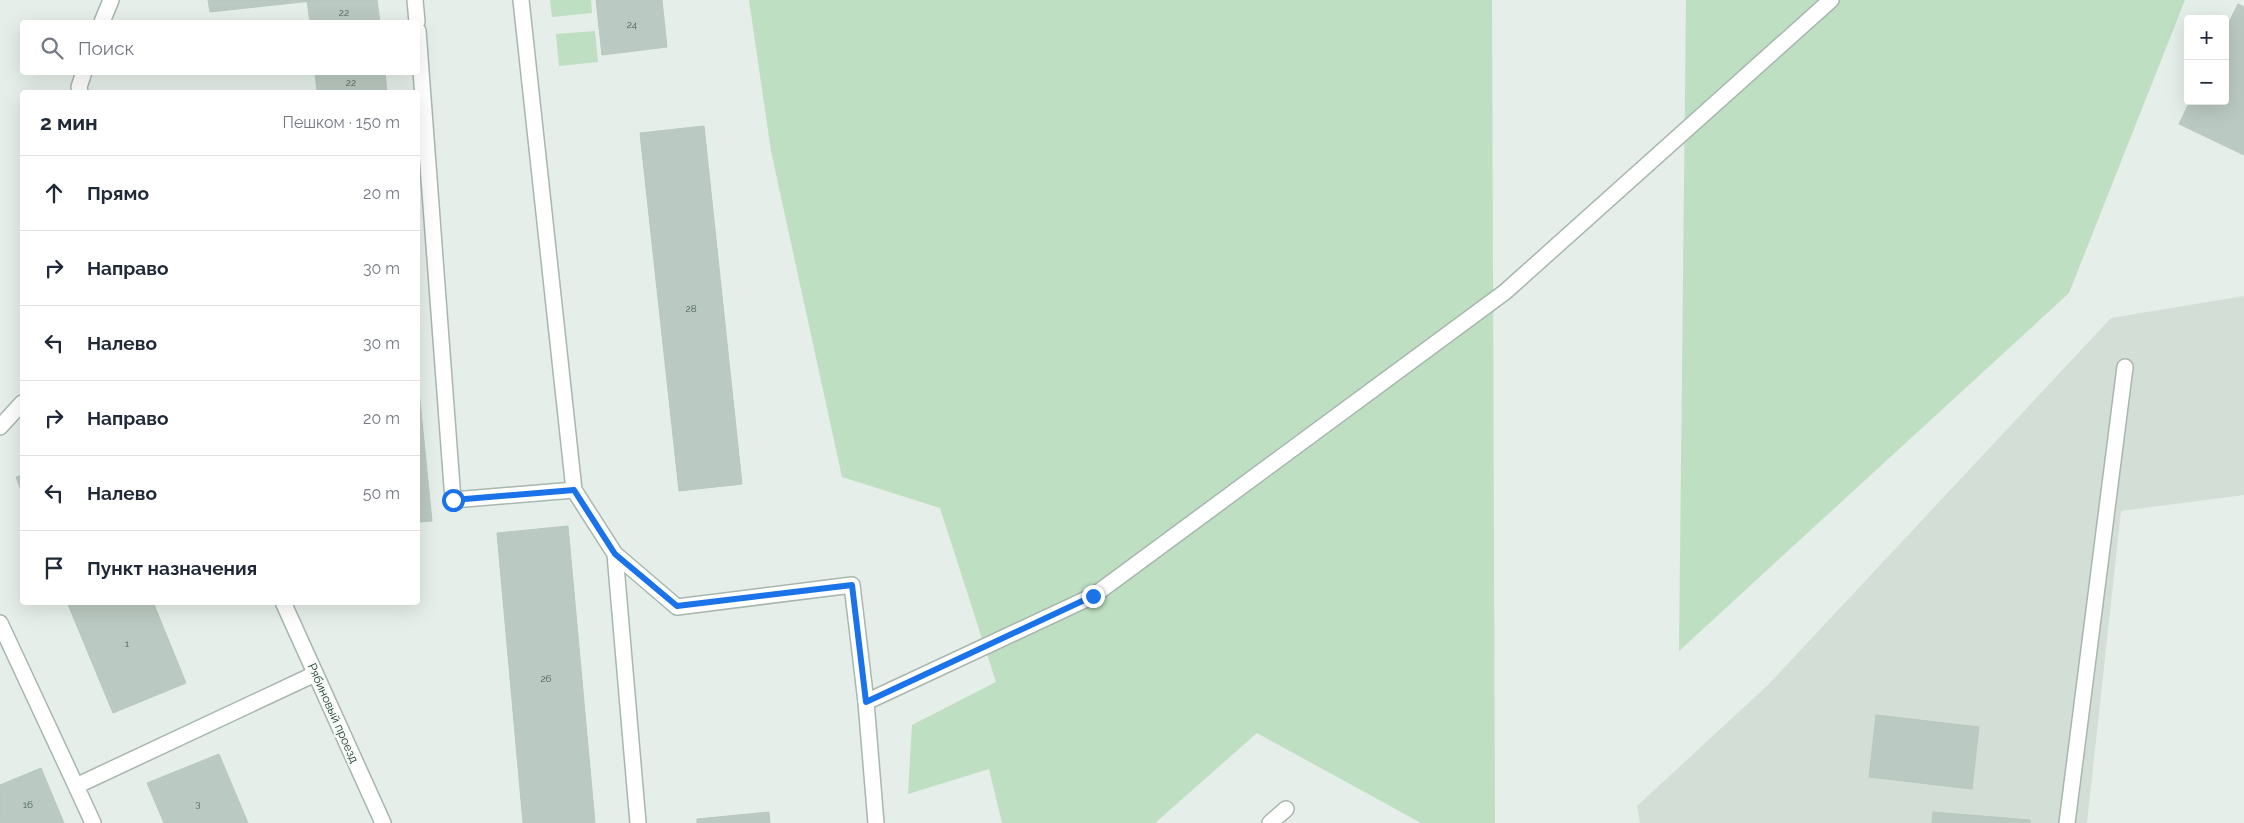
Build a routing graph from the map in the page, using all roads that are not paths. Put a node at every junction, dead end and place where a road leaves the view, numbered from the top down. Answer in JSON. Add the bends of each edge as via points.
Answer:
{"nodes":[{"id":1,"x":110,"y":0,"type":"edge"},
{"id":2,"x":415,"y":0,"type":"edge"},
{"id":3,"x":521,"y":0,"type":"edge"},
{"id":4,"x":1831,"y":0,"type":"edge"},
{"id":5,"x":103,"y":20,"type":"edge"},
{"id":6,"x":417,"y":20,"type":"edge"},
{"id":7,"x":420,"y":58,"type":"edge"},
{"id":8,"x":83,"y":75,"type":"edge"},
{"id":9,"x":79,"y":90,"type":"edge"},
{"id":10,"x":2125,"y":367,"type":"dead end"},
{"id":11,"x":20,"y":405,"type":"edge"},
{"id":12,"x":0,"y":427,"type":"edge"},
{"id":13,"x":574,"y":490,"type":"junction"},
{"id":14,"x":615,"y":554,"type":"junction"},
{"id":15,"x":284,"y":605,"type":"edge"},
{"id":16,"x":0,"y":622,"type":"edge"},
{"id":17,"x":315,"y":674,"type":"junction"},
{"id":18,"x":866,"y":702,"type":"junction"},
{"id":19,"x":76,"y":786,"type":"junction"},
{"id":20,"x":1286,"y":809,"type":"dead end"},
{"id":21,"x":93,"y":823,"type":"edge"},
{"id":22,"x":383,"y":823,"type":"edge"},
{"id":23,"x":638,"y":823,"type":"edge"},
{"id":24,"x":876,"y":823,"type":"edge"},
{"id":25,"x":1270,"y":823,"type":"edge"},
{"id":26,"x":2066,"y":823,"type":"edge"}],
"edges":[{"from":1,"to":5,"type":"street"},
{"from":2,"to":6,"type":"street"},
{"from":3,"to":13,"type":"street"},
{"from":4,"to":18,"type":"street","via":[[1505,292],[1093,596]]},
{"from":7,"to":13,"type":"street","via":[[453,500]]},
{"from":8,"to":9,"type":"street"},
{"from":10,"to":26,"type":"street"},
{"from":11,"to":12,"type":"street"},
{"from":13,"to":14,"type":"street"},
{"from":14,"to":18,"type":"street","via":[[677,606],[852,585]]},
{"from":14,"to":23,"type":"street"},
{"from":15,"to":17,"type":"street","name":"Рябиновый проезд"},
{"from":16,"to":19,"type":"street"},
{"from":17,"to":19,"type":"street"},
{"from":17,"to":22,"type":"street","name":"Рябиновый проезд"},
{"from":18,"to":24,"type":"street"},
{"from":19,"to":21,"type":"street"},
{"from":20,"to":25,"type":"street"}]}
